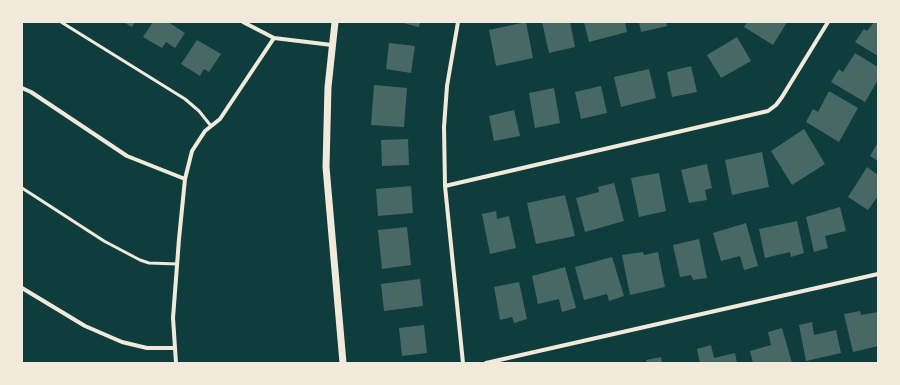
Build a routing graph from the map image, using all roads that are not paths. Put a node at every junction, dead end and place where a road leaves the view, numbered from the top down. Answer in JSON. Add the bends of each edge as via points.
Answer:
{"nodes":[{"id":1,"x":61,"y":22,"type":"edge"},
{"id":2,"x":243,"y":22,"type":"edge"},
{"id":3,"x":336,"y":22,"type":"edge"},
{"id":4,"x":458,"y":22,"type":"edge"},
{"id":5,"x":828,"y":22,"type":"edge"},
{"id":6,"x":274,"y":38,"type":"junction"},
{"id":7,"x":332,"y":45,"type":"junction"},
{"id":8,"x":22,"y":88,"type":"edge"},
{"id":9,"x":211,"y":126,"type":"junction"},
{"id":10,"x":184,"y":179,"type":"junction"},
{"id":11,"x":445,"y":186,"type":"junction"},
{"id":12,"x":22,"y":188,"type":"edge"},
{"id":13,"x":177,"y":264,"type":"junction"},
{"id":14,"x":878,"y":274,"type":"edge"},
{"id":15,"x":22,"y":288,"type":"edge"},
{"id":16,"x":175,"y":348,"type":"junction"},
{"id":17,"x":176,"y":363,"type":"edge"},
{"id":18,"x":343,"y":363,"type":"edge"},
{"id":19,"x":463,"y":363,"type":"edge"},
{"id":20,"x":486,"y":363,"type":"edge"}],
"edges":[{"from":1,"to":9,"type":"lane","via":[[185,99]]},
{"from":2,"to":6,"type":"street"},
{"from":3,"to":7,"type":"street"},
{"from":4,"to":11,"type":"street","via":[[447,86],[444,128]]},
{"from":5,"to":11,"type":"street","via":[[782,97],[768,111]]},
{"from":6,"to":7,"type":"street"},
{"from":6,"to":9,"type":"street","via":[[220,119]]},
{"from":7,"to":18,"type":"street","via":[[326,167]]},
{"from":8,"to":10,"type":"street","via":[[127,156]]},
{"from":9,"to":10,"type":"street","via":[[192,151]]},
{"from":10,"to":13,"type":"street"},
{"from":11,"to":19,"type":"street"},
{"from":12,"to":13,"type":"lane","via":[[104,241],[140,260],[149,263]]},
{"from":13,"to":16,"type":"street","via":[[173,318]]},
{"from":14,"to":20,"type":"street"},
{"from":15,"to":16,"type":"street","via":[[85,326],[122,342],[147,348]]},
{"from":16,"to":17,"type":"street"}]}
